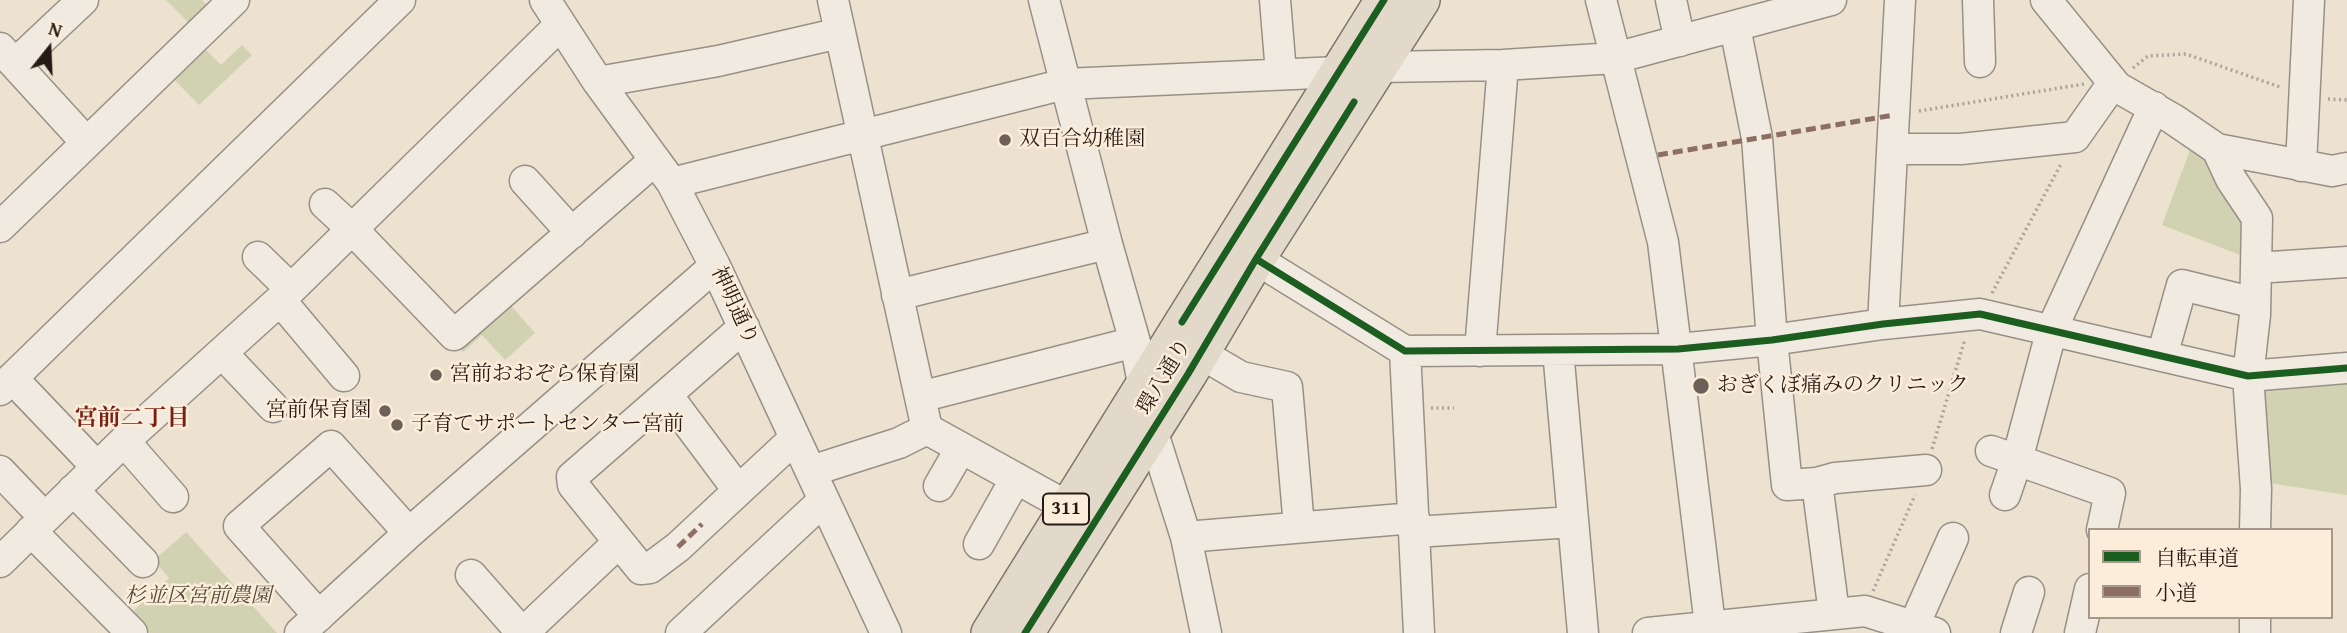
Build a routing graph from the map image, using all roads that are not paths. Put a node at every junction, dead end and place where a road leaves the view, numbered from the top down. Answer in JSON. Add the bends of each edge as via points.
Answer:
{"nodes":[{"id":1,"x":83,"y":0,"type":"edge"},
{"id":2,"x":234,"y":0,"type":"edge"},
{"id":3,"x":400,"y":0,"type":"edge"},
{"id":4,"x":833,"y":0,"type":"edge"},
{"id":5,"x":1044,"y":0,"type":"edge"},
{"id":6,"x":1275,"y":0,"type":"edge"},
{"id":7,"x":1384,"y":0,"type":"edge"},
{"id":8,"x":1421,"y":0,"type":"edge"},
{"id":9,"x":1601,"y":0,"type":"edge"},
{"id":10,"x":1671,"y":0,"type":"edge"},
{"id":11,"x":1830,"y":0,"type":"edge"},
{"id":12,"x":1900,"y":0,"type":"edge"},
{"id":13,"x":1979,"y":0,"type":"edge"},
{"id":14,"x":2046,"y":0,"type":"edge"},
{"id":15,"x":2309,"y":0,"type":"edge"},
{"id":16,"x":552,"y":12,"type":"edge"},
{"id":17,"x":1735,"y":27,"type":"junction"},
{"id":18,"x":840,"y":33,"type":"junction"},
{"id":19,"x":1681,"y":41,"type":"junction"},
{"id":20,"x":8,"y":56,"type":"edge"},
{"id":21,"x":1615,"y":58,"type":"junction"},
{"id":22,"x":1980,"y":62,"type":"dead end"},
{"id":23,"x":1503,"y":65,"type":"junction"},
{"id":24,"x":1378,"y":67,"type":"junction"},
{"id":25,"x":1339,"y":72,"type":"junction"},
{"id":26,"x":1281,"y":73,"type":"junction"},
{"id":27,"x":598,"y":82,"type":"junction"},
{"id":28,"x":2113,"y":83,"type":"junction"},
{"id":29,"x":1065,"y":84,"type":"junction"},
{"id":30,"x":2154,"y":107,"type":"junction"},
{"id":31,"x":863,"y":136,"type":"junction"},
{"id":32,"x":86,"y":142,"type":"junction"},
{"id":33,"x":1892,"y":149,"type":"junction"},
{"id":34,"x":2217,"y":149,"type":"junction"},
{"id":35,"x":2301,"y":166,"type":"junction"},
{"id":36,"x":2347,"y":168,"type":"edge"},
{"id":37,"x":663,"y":172,"type":"junction"},
{"id":38,"x":525,"y":181,"type":"dead end"},
{"id":39,"x":325,"y":204,"type":"dead end"},
{"id":40,"x":0,"y":227,"type":"edge"},
{"id":41,"x":351,"y":228,"type":"junction"},
{"id":42,"x":572,"y":233,"type":"junction"},
{"id":43,"x":1107,"y":244,"type":"junction"},
{"id":44,"x":258,"y":257,"type":"dead end"},
{"id":45,"x":1256,"y":259,"type":"junction"},
{"id":46,"x":2347,"y":262,"type":"edge"},
{"id":47,"x":715,"y":266,"type":"junction"},
{"id":48,"x":2256,"y":268,"type":"junction"},
{"id":49,"x":285,"y":295,"type":"junction"},
{"id":50,"x":898,"y":295,"type":"junction"},
{"id":51,"x":2255,"y":303,"type":"junction"},
{"id":52,"x":1883,"y":324,"type":"junction"},
{"id":53,"x":744,"y":327,"type":"junction"},
{"id":54,"x":2052,"y":329,"type":"junction"},
{"id":55,"x":1772,"y":340,"type":"junction"},
{"id":56,"x":1135,"y":342,"type":"junction"},
{"id":57,"x":1678,"y":349,"type":"junction"},
{"id":58,"x":1558,"y":350,"type":"junction"},
{"id":59,"x":1405,"y":351,"type":"junction"},
{"id":60,"x":1480,"y":351,"type":"junction"},
{"id":61,"x":1200,"y":353,"type":"junction"},
{"id":62,"x":223,"y":354,"type":"junction"},
{"id":63,"x":2162,"y":356,"type":"junction"},
{"id":64,"x":2347,"y":368,"type":"edge"},
{"id":65,"x":344,"y":376,"type":"dead end"},
{"id":66,"x":2248,"y":376,"type":"junction"},
{"id":67,"x":6,"y":384,"type":"edge"},
{"id":68,"x":1143,"y":385,"type":"junction"},
{"id":69,"x":667,"y":395,"type":"junction"},
{"id":70,"x":920,"y":397,"type":"junction"},
{"id":71,"x":274,"y":407,"type":"dead end"},
{"id":72,"x":927,"y":429,"type":"junction"},
{"id":73,"x":1152,"y":430,"type":"junction"},
{"id":74,"x":795,"y":438,"type":"junction"},
{"id":75,"x":124,"y":441,"type":"junction"},
{"id":76,"x":961,"y":448,"type":"junction"},
{"id":77,"x":2004,"y":455,"type":"junction"},
{"id":78,"x":97,"y":467,"type":"junction"},
{"id":79,"x":0,"y":471,"type":"edge"},
{"id":80,"x":811,"y":471,"type":"junction"},
{"id":81,"x":1926,"y":471,"type":"dead end"},
{"id":82,"x":1016,"y":478,"type":"junction"},
{"id":83,"x":1817,"y":483,"type":"junction"},
{"id":84,"x":939,"y":486,"type":"dead end"},
{"id":85,"x":73,"y":490,"type":"junction"},
{"id":86,"x":738,"y":490,"type":"junction"},
{"id":87,"x":2005,"y":495,"type":"dead end"},
{"id":88,"x":173,"y":497,"type":"dead end"},
{"id":89,"x":824,"y":500,"type":"junction"},
{"id":90,"x":1068,"y":507,"type":"junction"},
{"id":91,"x":1573,"y":522,"type":"junction"},
{"id":92,"x":38,"y":525,"type":"junction"},
{"id":93,"x":1414,"y":525,"type":"junction"},
{"id":94,"x":1299,"y":527,"type":"junction"},
{"id":95,"x":2102,"y":528,"type":"edge"},
{"id":96,"x":2255,"y":528,"type":"edge"},
{"id":97,"x":409,"y":533,"type":"junction"},
{"id":98,"x":1186,"y":537,"type":"junction"},
{"id":99,"x":1953,"y":538,"type":"dead end"},
{"id":100,"x":618,"y":543,"type":"junction"},
{"id":101,"x":979,"y":544,"type":"dead end"},
{"id":102,"x":0,"y":562,"type":"edge"},
{"id":103,"x":143,"y":562,"type":"dead end"},
{"id":104,"x":471,"y":575,"type":"dead end"},
{"id":105,"x":2029,"y":592,"type":"dead end"},
{"id":106,"x":2088,"y":598,"type":"edge"},
{"id":107,"x":1815,"y":621,"type":"edge"},
{"id":108,"x":309,"y":624,"type":"edge"},
{"id":109,"x":1711,"y":630,"type":"edge"},
{"id":110,"x":1918,"y":631,"type":"edge"},
{"id":111,"x":132,"y":633,"type":"edge"},
{"id":112,"x":523,"y":633,"type":"edge"},
{"id":113,"x":681,"y":633,"type":"edge"},
{"id":114,"x":886,"y":633,"type":"edge"},
{"id":115,"x":990,"y":633,"type":"edge"},
{"id":116,"x":1025,"y":633,"type":"edge"},
{"id":117,"x":1206,"y":633,"type":"edge"},
{"id":118,"x":1419,"y":633,"type":"edge"},
{"id":119,"x":1583,"y":633,"type":"edge"},
{"id":120,"x":1648,"y":633,"type":"edge"},
{"id":121,"x":2016,"y":633,"type":"edge"},
{"id":122,"x":2080,"y":633,"type":"edge"}],
"edges":[{"from":1,"to":20,"type":"street"},
{"from":2,"to":32,"type":"street"},
{"from":3,"to":67,"type":"street"},
{"from":4,"to":18,"type":"street"},
{"from":5,"to":29,"type":"street"},
{"from":6,"to":26,"type":"street"},
{"from":7,"to":25,"type":"main road","name":"環八通り","number":"311"},
{"from":8,"to":24,"type":"main road","name":"環八通り","number":"311"},
{"from":9,"to":21,"type":"street"},
{"from":10,"to":19,"type":"street"},
{"from":11,"to":17,"type":"street"},
{"from":12,"to":33,"type":"street"},
{"from":13,"to":22,"type":"street"},
{"from":14,"to":28,"type":"street"},
{"from":15,"to":35,"type":"street"},
{"from":16,"to":27,"type":"street","name":"神明通り"},
{"from":16,"to":41,"type":"street"},
{"from":17,"to":19,"type":"street"},
{"from":17,"to":55,"type":"street","via":[[1757,138]]},
{"from":18,"to":27,"type":"street"},
{"from":18,"to":31,"type":"street"},
{"from":19,"to":21,"type":"street"},
{"from":20,"to":32,"type":"street"},
{"from":21,"to":23,"type":"street"},
{"from":21,"to":57,"type":"street","via":[[1663,242]]},
{"from":23,"to":24,"type":"street"},
{"from":23,"to":60,"type":"street"},
{"from":24,"to":45,"type":"main road","name":"環八通り","number":"311"},
{"from":25,"to":26,"type":"street"},
{"from":25,"to":68,"type":"main road","name":"環八通り","number":"311"},
{"from":26,"to":29,"type":"street"},
{"from":27,"to":37,"type":"street","name":"神明通り"},
{"from":28,"to":30,"type":"street"},
{"from":28,"to":33,"type":"street","via":[[2075,137],[1961,149]]},
{"from":29,"to":31,"type":"street"},
{"from":29,"to":43,"type":"street"},
{"from":30,"to":34,"type":"street"},
{"from":30,"to":54,"type":"street"},
{"from":31,"to":37,"type":"street"},
{"from":31,"to":50,"type":"street"},
{"from":32,"to":40,"type":"street"},
{"from":33,"to":52,"type":"street"},
{"from":34,"to":35,"type":"street"},
{"from":34,"to":48,"type":"street","via":[[2257,218]]},
{"from":35,"to":36,"type":"street","via":[[2332,171]]},
{"from":37,"to":42,"type":"street"},
{"from":37,"to":47,"type":"street","name":"神明通り"},
{"from":38,"to":42,"type":"street"},
{"from":39,"to":41,"type":"street"},
{"from":41,"to":42,"type":"street","via":[[454,335]]},
{"from":41,"to":49,"type":"street"},
{"from":43,"to":50,"type":"street"},
{"from":43,"to":56,"type":"street"},
{"from":44,"to":49,"type":"street"},
{"from":45,"to":59,"type":"street"},
{"from":45,"to":61,"type":"main road","name":"環八通り","number":"311"},
{"from":46,"to":48,"type":"street"},
{"from":47,"to":53,"type":"street","name":"神明通り"},
{"from":47,"to":97,"type":"street"},
{"from":48,"to":51,"type":"street"},
{"from":49,"to":62,"type":"street"},
{"from":49,"to":65,"type":"street"},
{"from":50,"to":70,"type":"street"},
{"from":51,"to":63,"type":"street","via":[[2182,285]]},
{"from":51,"to":66,"type":"street"},
{"from":52,"to":54,"type":"street","via":[[1980,314]]},
{"from":52,"to":55,"type":"street"},
{"from":53,"to":69,"type":"street"},
{"from":53,"to":74,"type":"street","name":"神明通り"},
{"from":54,"to":63,"type":"street"},
{"from":54,"to":77,"type":"street"},
{"from":55,"to":57,"type":"street"},
{"from":55,"to":83,"type":"street","via":[[1787,485]]},
{"from":56,"to":68,"type":"street"},
{"from":56,"to":70,"type":"street"},
{"from":57,"to":58,"type":"street"},
{"from":57,"to":109,"type":"street"},
{"from":58,"to":60,"type":"street"},
{"from":58,"to":91,"type":"street"},
{"from":59,"to":60,"type":"street"},
{"from":59,"to":93,"type":"street"},
{"from":61,"to":73,"type":"main road","name":"環八通り","number":"311"},
{"from":61,"to":94,"type":"street","via":[[1241,377],[1287,387]]},
{"from":62,"to":71,"type":"street"},
{"from":62,"to":75,"type":"street"},
{"from":63,"to":66,"type":"street"},
{"from":64,"to":66,"type":"street"},
{"from":66,"to":96,"type":"street"},
{"from":67,"to":78,"type":"street"},
{"from":68,"to":73,"type":"street"},
{"from":68,"to":90,"type":"main road","name":"環八通り","number":"311"},
{"from":69,"to":86,"type":"street"},
{"from":69,"to":100,"type":"street","via":[[572,477],[573,485]]},
{"from":70,"to":72,"type":"street"},
{"from":72,"to":76,"type":"street"},
{"from":72,"to":80,"type":"street","via":[[899,443]]},
{"from":73,"to":98,"type":"street"},
{"from":73,"to":116,"type":"main road","name":"環八通り","number":"311"},
{"from":74,"to":80,"type":"street","name":"神明通り"},
{"from":74,"to":86,"type":"street"},
{"from":75,"to":78,"type":"street"},
{"from":75,"to":88,"type":"street"},
{"from":76,"to":82,"type":"street"},
{"from":76,"to":84,"type":"street"},
{"from":77,"to":87,"type":"street"},
{"from":77,"to":95,"type":"street","via":[[2110,493]]},
{"from":78,"to":85,"type":"street"},
{"from":79,"to":92,"type":"street"},
{"from":80,"to":89,"type":"street","name":"神明通り"},
{"from":81,"to":83,"type":"street"},
{"from":82,"to":90,"type":"street"},
{"from":82,"to":101,"type":"street"},
{"from":83,"to":107,"type":"street"},
{"from":85,"to":92,"type":"street"},
{"from":85,"to":103,"type":"street"},
{"from":86,"to":100,"type":"street","via":[[650,568],[641,569]]},
{"from":89,"to":113,"type":"street"},
{"from":89,"to":114,"type":"street","name":"神明通り"},
{"from":90,"to":115,"type":"main road","name":"環八通り","number":"311"},
{"from":91,"to":93,"type":"street"},
{"from":91,"to":119,"type":"street"},
{"from":92,"to":102,"type":"street"},
{"from":92,"to":111,"type":"street"},
{"from":93,"to":94,"type":"street"},
{"from":93,"to":118,"type":"street"},
{"from":94,"to":98,"type":"street"},
{"from":97,"to":108,"type":"street"},
{"from":97,"to":108,"type":"street","via":[[331,446],[239,526]]},
{"from":98,"to":117,"type":"street"},
{"from":99,"to":110,"type":"street"},
{"from":100,"to":112,"type":"street"},
{"from":104,"to":112,"type":"street"},
{"from":105,"to":121,"type":"street"},
{"from":106,"to":122,"type":"street"},
{"from":107,"to":109,"type":"street"},
{"from":107,"to":110,"type":"street","via":[[1865,611]]},
{"from":109,"to":120,"type":"street"}]}
